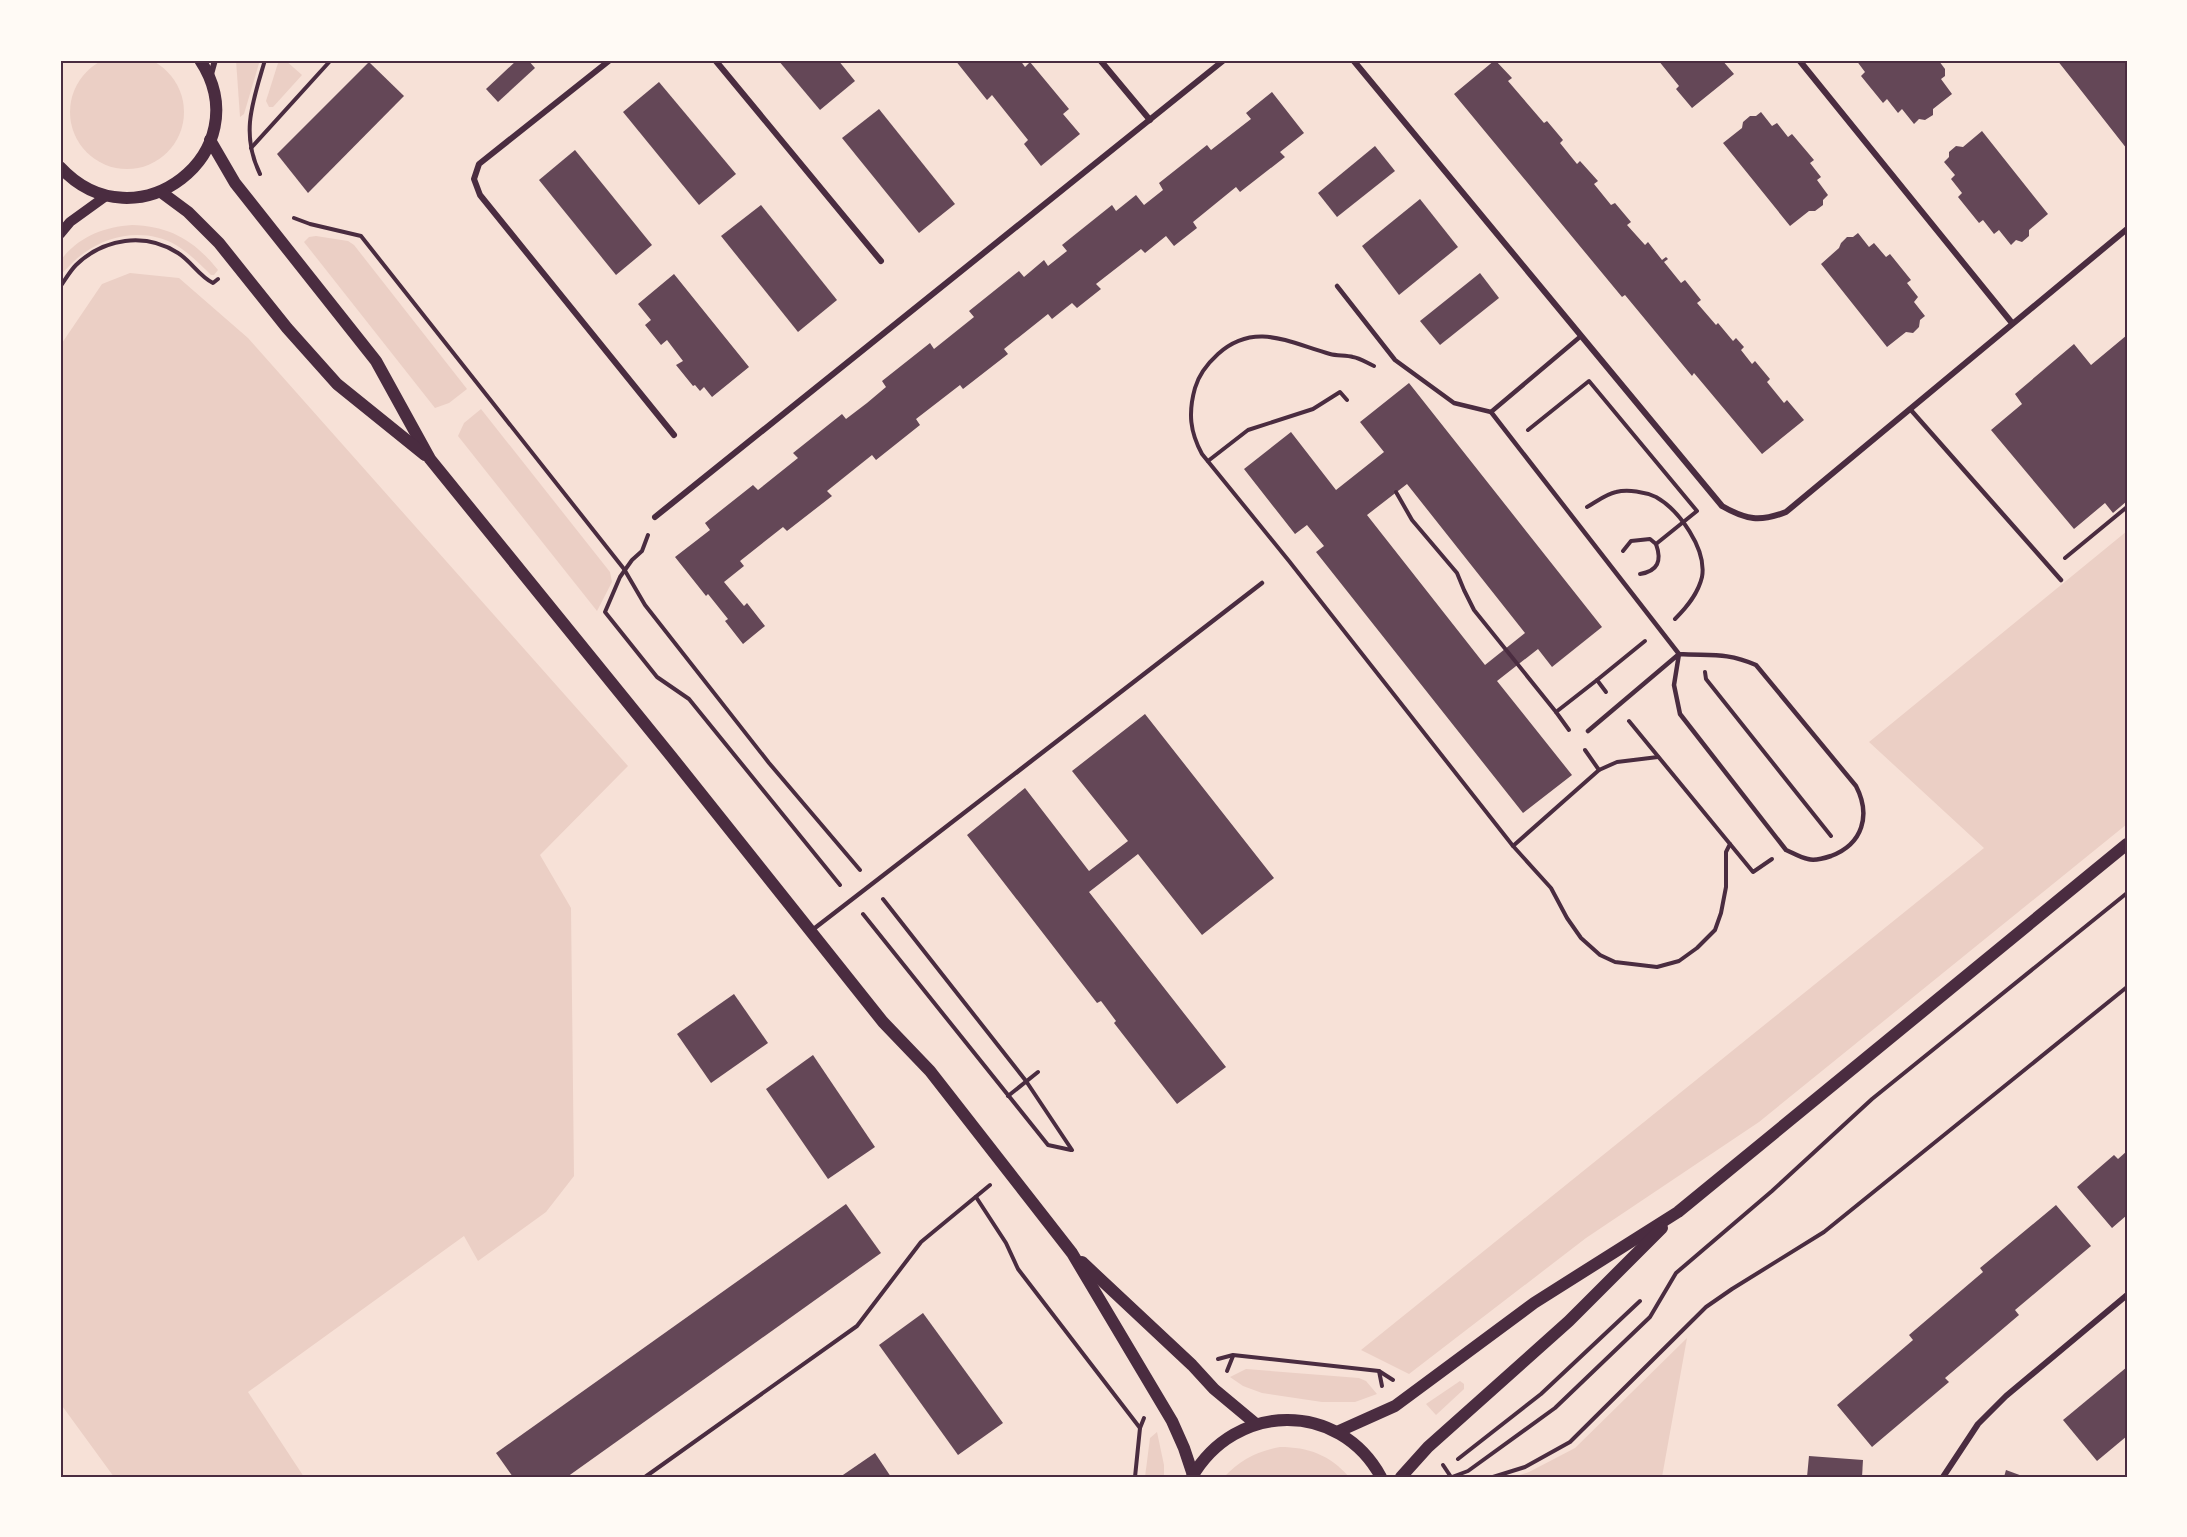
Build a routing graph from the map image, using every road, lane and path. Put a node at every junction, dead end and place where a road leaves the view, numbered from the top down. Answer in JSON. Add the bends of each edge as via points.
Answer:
{"nodes":[{"id":1,"x":200,"y":60,"type":"edge"},
{"id":2,"x":215,"y":60,"type":"edge"},
{"id":3,"x":265,"y":60,"type":"edge"},
{"id":4,"x":331,"y":60,"type":"edge"},
{"id":5,"x":610,"y":60,"type":"edge"},
{"id":6,"x":715,"y":60,"type":"edge"},
{"id":7,"x":1100,"y":60,"type":"edge"},
{"id":8,"x":1224,"y":60,"type":"edge"},
{"id":9,"x":1353,"y":60,"type":"edge"},
{"id":10,"x":1799,"y":60,"type":"edge"},
{"id":11,"x":210,"y":78,"type":"junction"},
{"id":12,"x":1150,"y":120,"type":"junction"},
{"id":13,"x":210,"y":140,"type":"junction"},
{"id":14,"x":250,"y":149,"type":"junction"},
{"id":15,"x":60,"y":167,"type":"edge"},
{"id":16,"x":266,"y":183,"type":"dead end"},
{"id":17,"x":161,"y":192,"type":"junction"},
{"id":18,"x":106,"y":196,"type":"junction"},
{"id":19,"x":287,"y":209,"type":"dead end"},
{"id":20,"x":2127,"y":229,"type":"edge"},
{"id":21,"x":60,"y":234,"type":"edge"},
{"id":22,"x":880,"y":261,"type":"dead end"},
{"id":23,"x":222,"y":275,"type":"dead end"},
{"id":24,"x":1337,"y":286,"type":"dead end"},
{"id":25,"x":60,"y":287,"type":"edge"},
{"id":26,"x":2012,"y":323,"type":"junction"},
{"id":27,"x":1581,"y":336,"type":"junction"},
{"id":28,"x":1383,"y":370,"type":"dead end"},
{"id":29,"x":1347,"y":400,"type":"dead end"},
{"id":30,"x":1910,"y":409,"type":"junction"},
{"id":31,"x":1491,"y":412,"type":"junction"},
{"id":32,"x":1523,"y":433,"type":"dead end"},
{"id":33,"x":674,"y":435,"type":"dead end"},
{"id":34,"x":430,"y":459,"type":"junction"},
{"id":35,"x":1208,"y":461,"type":"junction"},
{"id":36,"x":1396,"y":492,"type":"dead end"},
{"id":37,"x":2127,"y":507,"type":"edge"},
{"id":38,"x":1585,"y":509,"type":"dead end"},
{"id":39,"x":655,"y":518,"type":"joint"},
{"id":40,"x":1682,"y":522,"type":"junction"},
{"id":41,"x":1656,"y":544,"type":"junction"},
{"id":42,"x":1623,"y":557,"type":"dead end"},
{"id":43,"x":624,"y":569,"type":"junction"},
{"id":44,"x":2051,"y":569,"type":"junction"},
{"id":45,"x":2061,"y":580,"type":"dead end"},
{"id":46,"x":1262,"y":582,"type":"dead end"},
{"id":47,"x":1644,"y":584,"type":"dead end"},
{"id":48,"x":1660,"y":630,"type":"junction"},
{"id":49,"x":1679,"y":654,"type":"junction"},
{"id":50,"x":1703,"y":655,"type":"junction"},
{"id":51,"x":1597,"y":680,"type":"junction"},
{"id":52,"x":1617,"y":706,"type":"junction"},
{"id":53,"x":1556,"y":712,"type":"junction"},
{"id":54,"x":1570,"y":730,"type":"dead end"},
{"id":55,"x":1588,"y":731,"type":"dead end"},
{"id":56,"x":1584,"y":749,"type":"dead end"},
{"id":57,"x":1658,"y":757,"type":"junction"},
{"id":58,"x":1599,"y":770,"type":"junction"},
{"id":59,"x":1730,"y":844,"type":"junction"},
{"id":60,"x":2127,"y":844,"type":"edge"},
{"id":61,"x":1513,"y":846,"type":"junction"},
{"id":62,"x":1786,"y":850,"type":"junction"},
{"id":63,"x":1843,"y":851,"type":"junction"},
{"id":64,"x":872,"y":885,"type":"junction"},
{"id":65,"x":2127,"y":893,"type":"edge"},
{"id":66,"x":852,"y":900,"type":"junction"},
{"id":67,"x":810,"y":932,"type":"junction"},
{"id":68,"x":2127,"y":987,"type":"edge"},
{"id":69,"x":1038,"y":1072,"type":"dead end"},
{"id":70,"x":1026,"y":1081,"type":"junction"},
{"id":71,"x":1008,"y":1096,"type":"junction"},
{"id":72,"x":990,"y":1185,"type":"dead end"},
{"id":73,"x":976,"y":1197,"type":"junction"},
{"id":74,"x":1678,"y":1212,"type":"junction"},
{"id":75,"x":1072,"y":1253,"type":"junction"},
{"id":76,"x":2127,"y":1295,"type":"edge"},
{"id":77,"x":1640,"y":1301,"type":"dead end"},
{"id":78,"x":1233,"y":1355,"type":"junction"},
{"id":79,"x":1215,"y":1360,"type":"dead end"},
{"id":80,"x":1378,"y":1371,"type":"junction"},
{"id":81,"x":1226,"y":1373,"type":"dead end"},
{"id":82,"x":1397,"y":1383,"type":"dead end"},
{"id":83,"x":1384,"y":1392,"type":"dead end"},
{"id":84,"x":1256,"y":1424,"type":"junction"},
{"id":85,"x":1337,"y":1432,"type":"junction"},
{"id":86,"x":1454,"y":1453,"type":"dead end"},
{"id":87,"x":1458,"y":1459,"type":"junction"},
{"id":88,"x":1439,"y":1460,"type":"dead end"},
{"id":89,"x":1463,"y":1465,"type":"dead end"},
{"id":90,"x":1192,"y":1476,"type":"edge"},
{"id":91,"x":645,"y":1477,"type":"edge"},
{"id":92,"x":1135,"y":1477,"type":"edge"},
{"id":93,"x":1381,"y":1477,"type":"edge"},
{"id":94,"x":1401,"y":1477,"type":"edge"},
{"id":95,"x":1451,"y":1477,"type":"edge"},
{"id":96,"x":1493,"y":1477,"type":"edge"},
{"id":97,"x":1943,"y":1477,"type":"edge"}],
"edges":[{"from":1,"to":11,"type":"main road"},
{"from":2,"to":11,"type":"street"},
{"from":3,"to":14,"type":"path","via":[[249,114]]},
{"from":4,"to":14,"type":"path"},
{"from":5,"to":33,"type":"street","via":[[479,164],[474,179],[480,195]]},
{"from":6,"to":22,"type":"street"},
{"from":7,"to":12,"type":"street"},
{"from":8,"to":12,"type":"street"},
{"from":9,"to":27,"type":"street"},
{"from":10,"to":26,"type":"street"},
{"from":11,"to":13,"type":"main road","via":[[216,114]]},
{"from":12,"to":39,"type":"street"},
{"from":13,"to":17,"type":"main road","via":[[188,175]]},
{"from":13,"to":34,"type":"main road","via":[[235,183],[376,361]]},
{"from":14,"to":16,"type":"path"},
{"from":15,"to":18,"type":"main road","via":[[77,183]]},
{"from":17,"to":18,"type":"main road","via":[[134,198]]},
{"from":17,"to":34,"type":"main road","via":[[219,243],[337,384]]},
{"from":18,"to":21,"type":"street"},
{"from":19,"to":43,"type":"path","via":[[294,218],[310,224],[362,236]]},
{"from":20,"to":26,"type":"street"},
{"from":23,"to":25,"type":"path","via":[[213,283],[169,248],[126,240],[87,256],[74,266]]},
{"from":24,"to":31,"type":"lane","via":[[1395,360],[1454,403]]},
{"from":26,"to":30,"type":"street"},
{"from":27,"to":30,"type":"street","via":[[1722,506],[1738,516],[1756,519],[1786,512]]},
{"from":27,"to":31,"type":"lane"},
{"from":28,"to":35,"type":"path","via":[[1354,357],[1276,337],[1253,337],[1231,343],[1206,366],[1191,405],[1195,442]]},
{"from":29,"to":35,"type":"path","via":[[1340,392],[1312,409],[1248,430]]},
{"from":30,"to":44,"type":"lane"},
{"from":31,"to":48,"type":"lane"},
{"from":32,"to":40,"type":"path","via":[[1588,381],[1696,511]]},
{"from":34,"to":67,"type":"main road"},
{"from":35,"to":61,"type":"path"},
{"from":36,"to":53,"type":"path","via":[[1412,520],[1457,573],[1474,610]]},
{"from":37,"to":44,"type":"path"},
{"from":38,"to":40,"type":"path","via":[[1616,492],[1644,492],[1658,498]]},
{"from":39,"to":43,"type":"path","via":[[642,551]]},
{"from":40,"to":41,"type":"path"},
{"from":40,"to":48,"type":"path","via":[[1697,545],[1702,577],[1687,608]]},
{"from":41,"to":42,"type":"path","via":[[1650,539],[1631,541]]},
{"from":41,"to":47,"type":"path","via":[[1659,561],[1647,573],[1637,574]]},
{"from":43,"to":64,"type":"path","via":[[645,605],[761,753]]},
{"from":43,"to":66,"type":"path","via":[[605,612],[657,677],[689,699]]},
{"from":44,"to":45,"type":"lane"},
{"from":46,"to":64,"type":"lane"},
{"from":48,"to":49,"type":"lane"},
{"from":48,"to":51,"type":"path"},
{"from":49,"to":50,"type":"lane"},
{"from":49,"to":52,"type":"lane"},
{"from":49,"to":62,"type":"lane","via":[[1674,686],[1680,714]]},
{"from":50,"to":63,"type":"path","via":[[1706,679]]},
{"from":50,"to":63,"type":"lane","via":[[1722,654],[1756,665],[1856,786],[1863,800],[1863,818],[1857,837]]},
{"from":51,"to":52,"type":"path"},
{"from":51,"to":53,"type":"path"},
{"from":52,"to":55,"type":"lane"},
{"from":52,"to":57,"type":"path"},
{"from":53,"to":54,"type":"path"},
{"from":56,"to":58,"type":"path"},
{"from":57,"to":58,"type":"path","via":[[1617,762]]},
{"from":57,"to":59,"type":"path"},
{"from":58,"to":61,"type":"path"},
{"from":59,"to":61,"type":"path","via":[[1726,852],[1726,887],[1714,930],[1680,961],[1657,967],[1615,962],[1600,955],[1581,938],[1551,888]]},
{"from":59,"to":62,"type":"path","via":[[1753,872]]},
{"from":60,"to":74,"type":"main road"},
{"from":62,"to":63,"type":"lane","via":[[1809,860]]},
{"from":64,"to":66,"type":"lane"},
{"from":64,"to":70,"type":"path"},
{"from":65,"to":95,"type":"path","via":[[1872,1099],[1676,1273],[1650,1317],[1555,1408],[1468,1471]]},
{"from":66,"to":67,"type":"lane"},
{"from":66,"to":71,"type":"path"},
{"from":67,"to":75,"type":"main road","via":[[883,1022],[930,1071]]},
{"from":68,"to":96,"type":"path","via":[[1824,1232],[1706,1307],[1570,1442],[1525,1467]]},
{"from":69,"to":70,"type":"path"},
{"from":70,"to":71,"type":"path"},
{"from":70,"to":71,"type":"path","via":[[1072,1150],[1048,1145]]},
{"from":72,"to":73,"type":"path"},
{"from":73,"to":91,"type":"path","via":[[921,1242],[857,1326]]},
{"from":73,"to":92,"type":"path","via":[[1018,1269],[1140,1428]]},
{"from":74,"to":85,"type":"main road","via":[[1534,1303],[1395,1406]]},
{"from":74,"to":94,"type":"main road","via":[[1569,1321],[1428,1447]]},
{"from":75,"to":84,"type":"main road"},
{"from":75,"to":90,"type":"main road","via":[[1172,1421]]},
{"from":76,"to":97,"type":"street","via":[[2006,1396],[1978,1424]]},
{"from":77,"to":87,"type":"path","via":[[1541,1394]]},
{"from":78,"to":79,"type":"path"},
{"from":78,"to":80,"type":"path"},
{"from":78,"to":81,"type":"path"},
{"from":80,"to":82,"type":"path"},
{"from":80,"to":83,"type":"path"},
{"from":84,"to":85,"type":"main road","via":[[1293,1420]]},
{"from":84,"to":90,"type":"main road","via":[[1223,1440]]},
{"from":85,"to":93,"type":"main road","via":[[1365,1455]]},
{"from":86,"to":87,"type":"path"},
{"from":87,"to":89,"type":"path"},
{"from":88,"to":95,"type":"path"}]}
